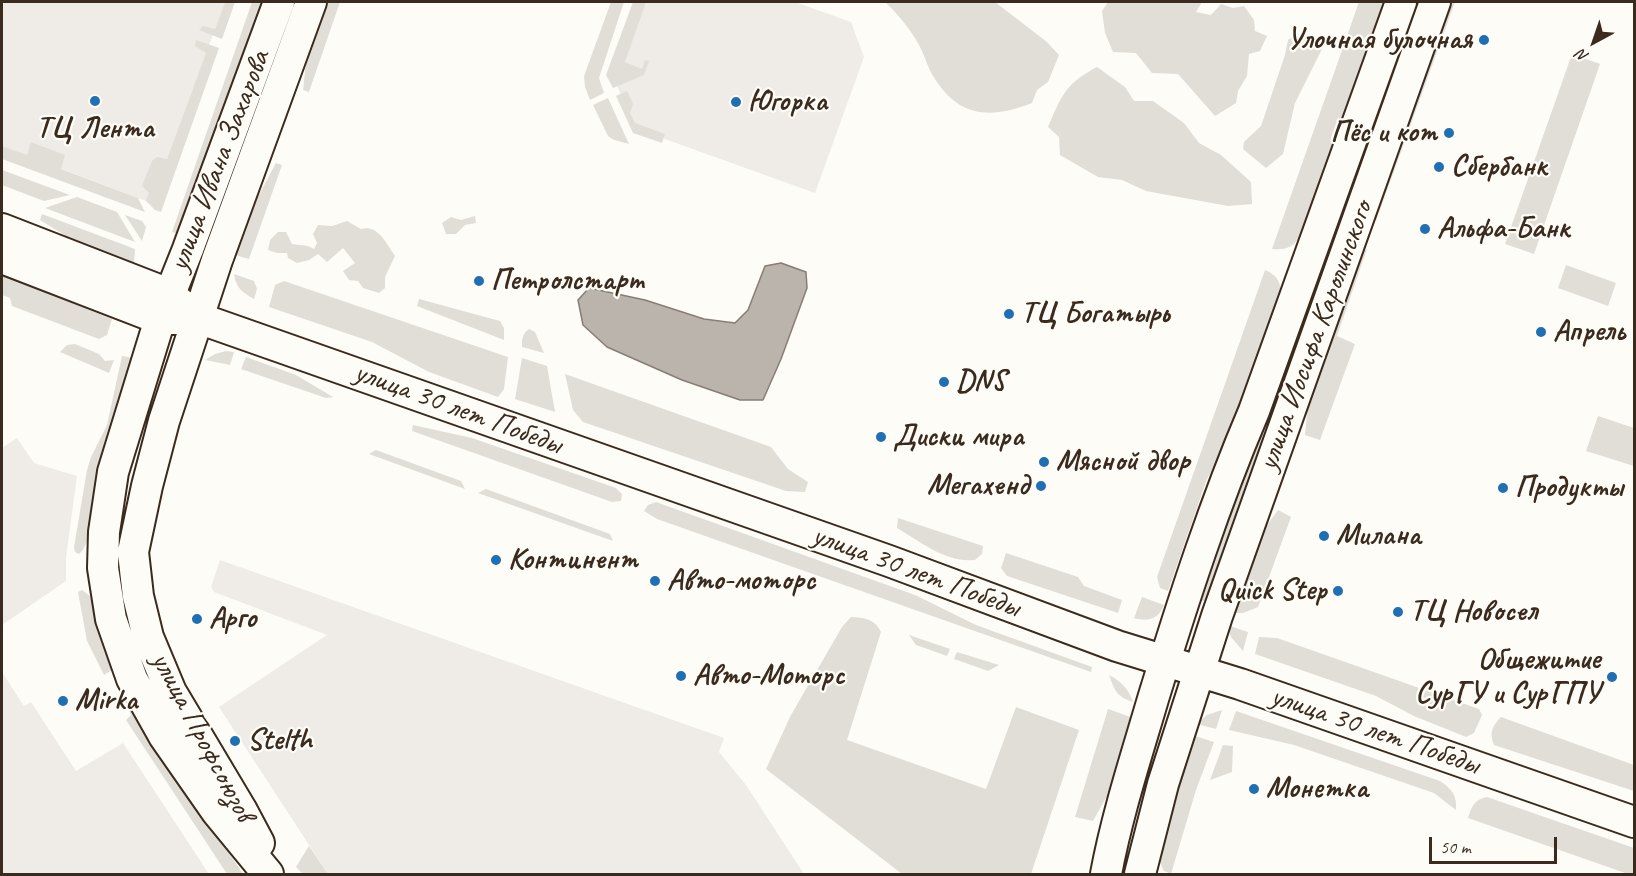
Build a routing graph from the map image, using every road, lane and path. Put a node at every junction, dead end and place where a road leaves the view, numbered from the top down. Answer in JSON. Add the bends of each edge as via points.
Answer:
{"nodes":[{"id":1,"x":279,"y":2,"type":"edge"},
{"id":2,"x":310,"y":2,"type":"edge"},
{"id":3,"x":1401,"y":2,"type":"edge"},
{"id":4,"x":1435,"y":2,"type":"edge"},
{"id":5,"x":2,"y":229,"type":"edge"},
{"id":6,"x":2,"y":258,"type":"edge"},
{"id":7,"x":164,"y":307,"type":"junction"},
{"id":8,"x":198,"y":318,"type":"junction"},
{"id":9,"x":1165,"y":661,"type":"junction"},
{"id":10,"x":1199,"y":671,"type":"junction"},
{"id":11,"x":1635,"y":822,"type":"edge"},
{"id":12,"x":268,"y":874,"type":"edge"},
{"id":13,"x":275,"y":874,"type":"edge"},
{"id":14,"x":1106,"y":874,"type":"edge"},
{"id":15,"x":1140,"y":874,"type":"edge"}],
"edges":[{"from":1,"to":7,"type":"main road","name":"улица Ивана Захарова"},
{"from":2,"to":8,"type":"main road","name":"улица Ивана Захарова"},
{"from":3,"to":9,"type":"main road","name":"улица Иосифа Каролинского","via":[[1254,411],[1228,473]]},
{"from":4,"to":10,"type":"main road","name":"улица Иосифа Каролинского"},
{"from":5,"to":7,"type":"main road","name":"улица 30 лет Победы"},
{"from":6,"to":7,"type":"main road","name":"улица 30 лет Победы"},
{"from":7,"to":8,"type":"main road","name":"улица 30 лет Победы"},
{"from":7,"to":12,"type":"main road","name":"улица Профсоюзов","via":[[112,482],[103,568],[111,619],[132,680],[164,736],[217,812]]},
{"from":8,"to":9,"type":"main road","name":"улица 30 лет Победы"},
{"from":8,"to":13,"type":"main road","name":"улица Профсоюзов","via":[[147,486],[133,552],[138,596],[148,637],[171,692]]},
{"from":9,"to":10,"type":"main road","name":"улица 30 лет Победы"},
{"from":9,"to":14,"type":"main road","name":"улица Иосифа Каролинского","via":[[1114,830]]},
{"from":10,"to":11,"type":"main road","name":"улица 30 лет Победы"},
{"from":10,"to":15,"type":"main road","name":"улица Иосифа Каролинского","via":[[1163,784]]}]}
